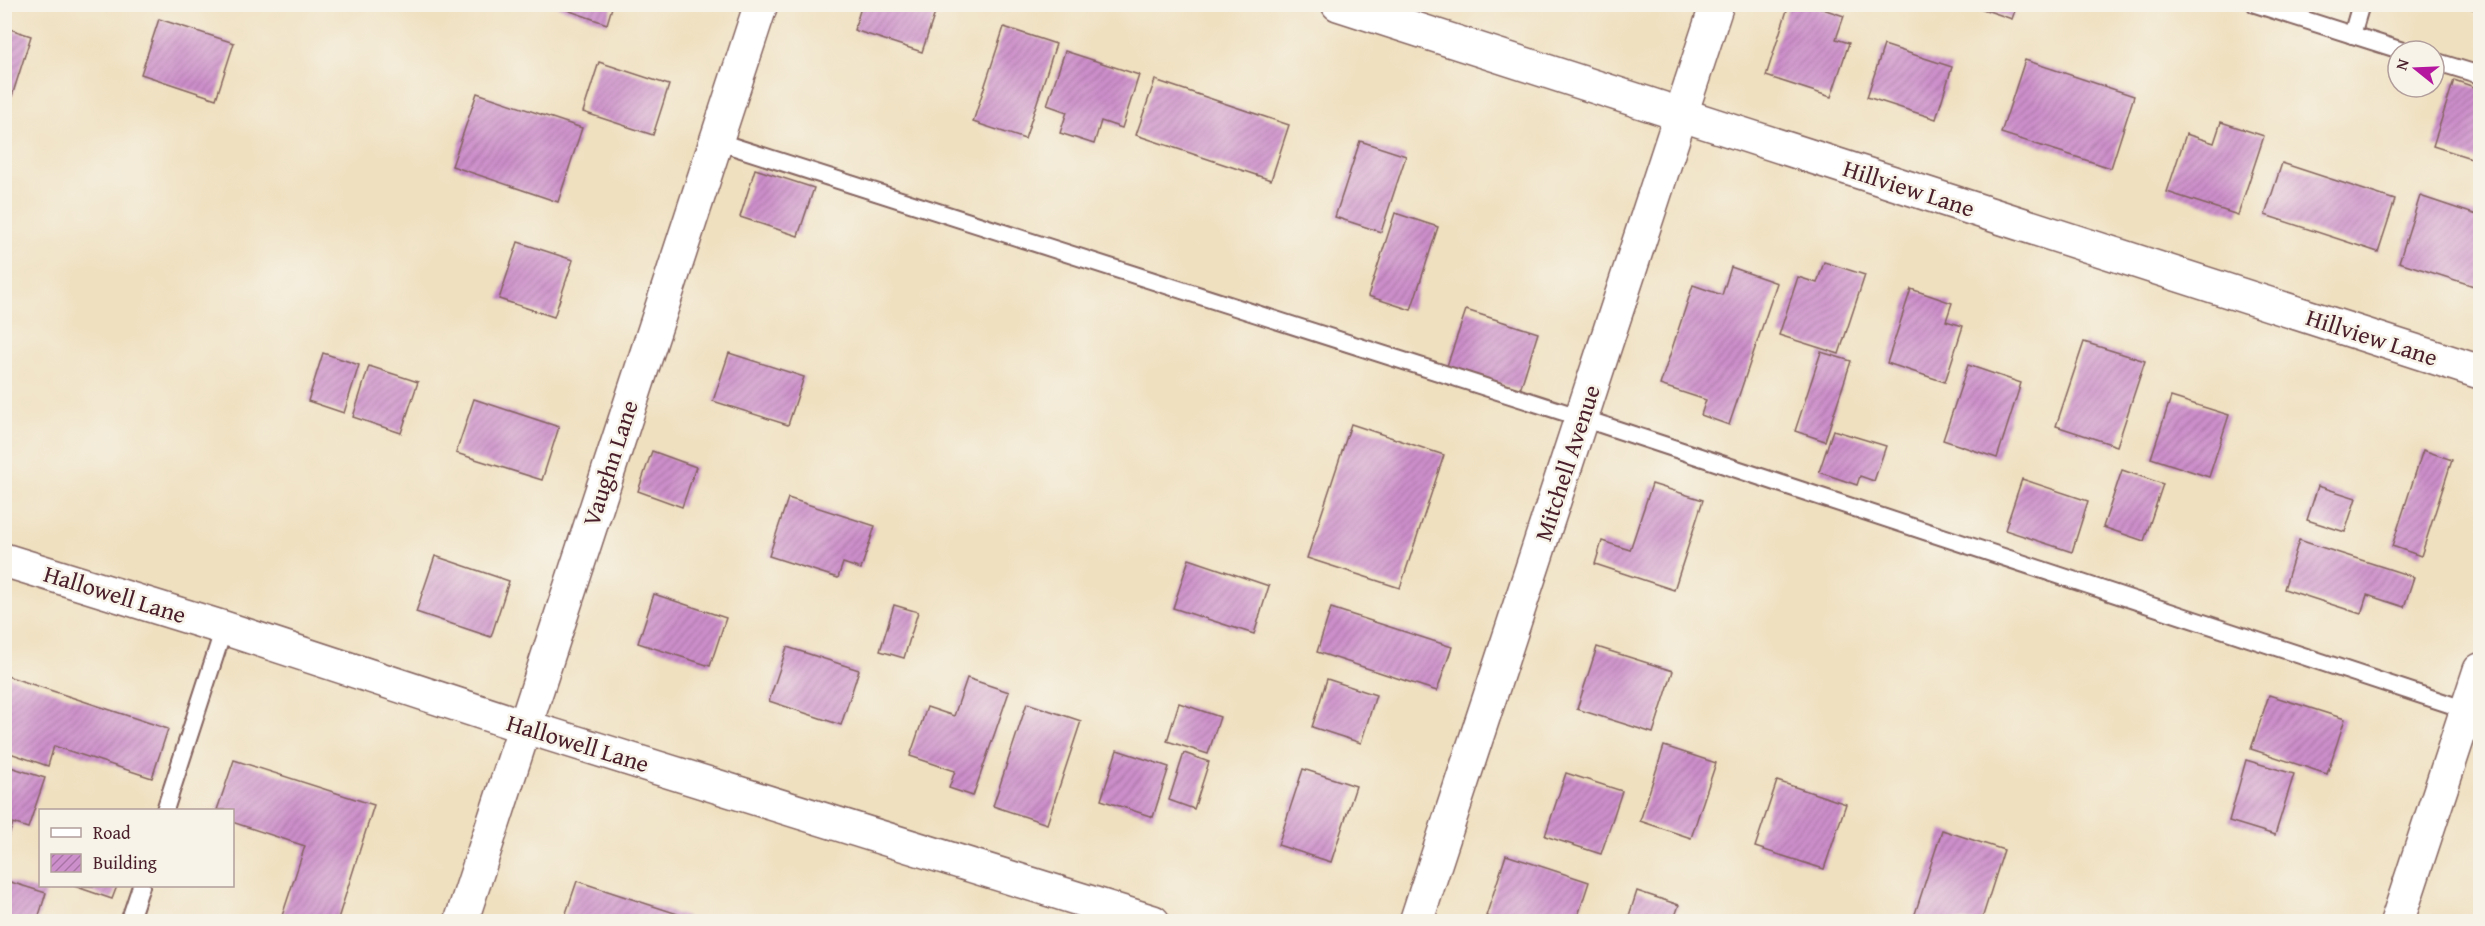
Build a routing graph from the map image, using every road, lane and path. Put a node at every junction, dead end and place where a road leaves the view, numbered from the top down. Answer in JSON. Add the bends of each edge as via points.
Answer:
{"nodes":[{"id":1,"x":761,"y":4,"type":"edge"},
{"id":2,"x":1338,"y":4,"type":"edge"},
{"id":3,"x":1717,"y":4,"type":"edge"},
{"id":4,"x":2255,"y":4,"type":"edge"},
{"id":5,"x":2361,"y":4,"type":"edge"},
{"id":6,"x":2352,"y":35,"type":"junction"},
{"id":7,"x":2386,"y":46,"type":"edge"},
{"id":8,"x":2446,"y":65,"type":"edge"},
{"id":9,"x":2481,"y":75,"type":"edge"},
{"id":10,"x":1682,"y":115,"type":"junction"},
{"id":11,"x":716,"y":141,"type":"junction"},
{"id":12,"x":2481,"y":372,"type":"edge"},
{"id":13,"x":1582,"y":418,"type":"junction"},
{"id":14,"x":4,"y":560,"type":"edge"},
{"id":15,"x":224,"y":628,"type":"junction"},
{"id":16,"x":2481,"y":670,"type":"edge"},
{"id":17,"x":2467,"y":710,"type":"junction"},
{"id":18,"x":523,"y":726,"type":"junction"},
{"id":19,"x":165,"y":809,"type":"edge"},
{"id":20,"x":140,"y":887,"type":"edge"},
{"id":21,"x":129,"y":921,"type":"edge"},
{"id":22,"x":461,"y":921,"type":"edge"},
{"id":23,"x":1153,"y":921,"type":"edge"},
{"id":24,"x":1416,"y":921,"type":"edge"},
{"id":25,"x":2397,"y":921,"type":"edge"}],
"edges":[{"from":1,"to":11,"type":"street","name":"Vaughn Lane"},
{"from":2,"to":10,"type":"street","name":"Hillview Lane"},
{"from":3,"to":10,"type":"street","name":"Mitchell Avenue"},
{"from":4,"to":6,"type":"lane"},
{"from":5,"to":6,"type":"lane"},
{"from":6,"to":7,"type":"lane"},
{"from":8,"to":9,"type":"lane"},
{"from":10,"to":12,"type":"street","name":"Hillview Lane"},
{"from":10,"to":13,"type":"street","name":"Mitchell Avenue"},
{"from":11,"to":13,"type":"lane"},
{"from":11,"to":18,"type":"street","name":"Vaughn Lane"},
{"from":13,"to":17,"type":"lane"},
{"from":13,"to":24,"type":"street","name":"Mitchell Avenue"},
{"from":14,"to":15,"type":"street","name":"Hallowell Lane"},
{"from":15,"to":18,"type":"street","name":"Hallowell Lane"},
{"from":15,"to":19,"type":"lane"},
{"from":16,"to":17,"type":"street"},
{"from":17,"to":25,"type":"street"},
{"from":18,"to":22,"type":"street","name":"Vaughn Lane"},
{"from":18,"to":23,"type":"street","name":"Hallowell Lane"},
{"from":20,"to":21,"type":"lane"}]}
